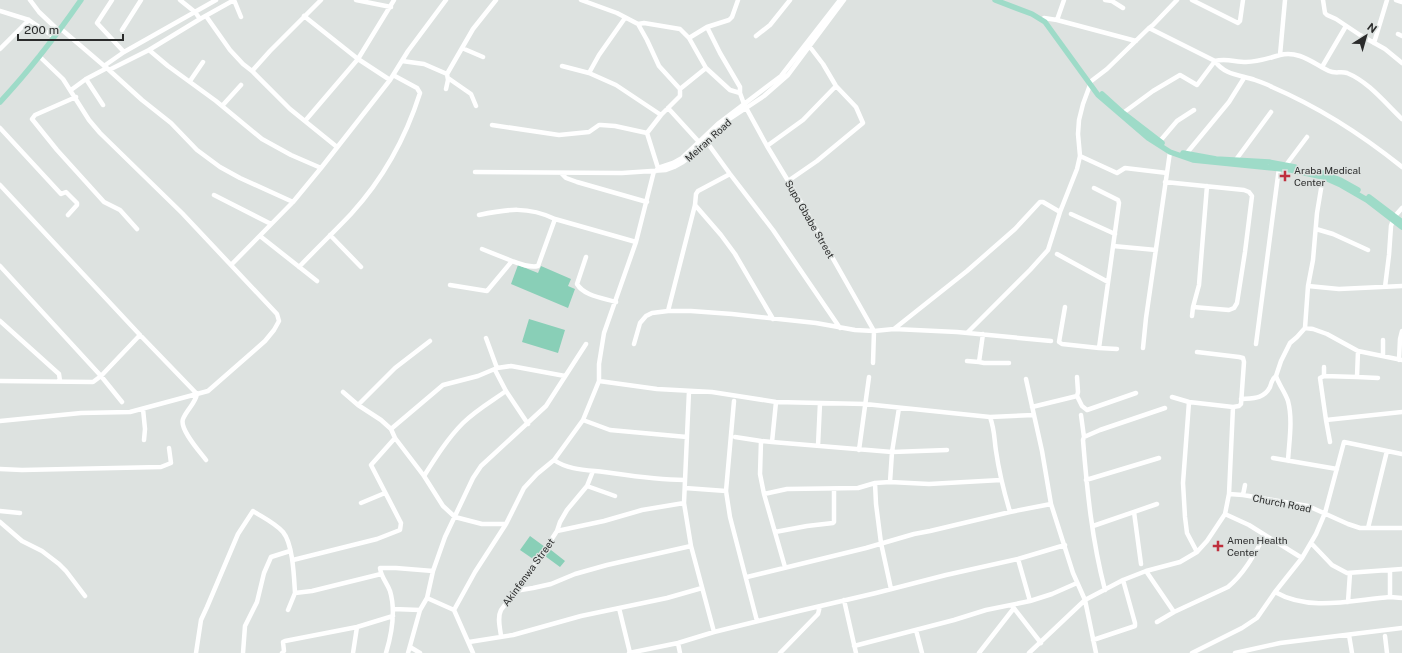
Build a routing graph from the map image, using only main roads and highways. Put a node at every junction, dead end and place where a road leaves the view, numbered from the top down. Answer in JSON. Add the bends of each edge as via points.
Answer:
{"nodes":[{"id":1,"x":81,"y":0,"type":"edge"},
{"id":2,"x":995,"y":0,"type":"edge"},
{"id":3,"x":1004,"y":0,"type":"edge"},
{"id":4,"x":1090,"y":84,"type":"junction"},
{"id":5,"x":0,"y":102,"type":"edge"},
{"id":6,"x":1235,"y":162,"type":"junction"},
{"id":7,"x":1394,"y":218,"type":"junction"},
{"id":8,"x":1402,"y":222,"type":"edge"},
{"id":9,"x":1402,"y":227,"type":"edge"}],
"edges":[{"from":1,"to":5,"type":"main road","via":[[40,56]]},
{"from":2,"to":4,"type":"main road","via":[[1032,14],[1044,22]]},
{"from":3,"to":4,"type":"main road","via":[[1044,18],[1059,35]]},
{"from":4,"to":6,"type":"main road","via":[[1123,113],[1173,149],[1186,154]]},
{"from":4,"to":6,"type":"main road","via":[[1125,120],[1170,152],[1193,160]]},
{"from":6,"to":7,"type":"main road","via":[[1323,177],[1356,193]]},
{"from":6,"to":7,"type":"main road","via":[[1286,165],[1340,180],[1364,194]]},
{"from":7,"to":8,"type":"main road"},
{"from":7,"to":9,"type":"main road"}]}
